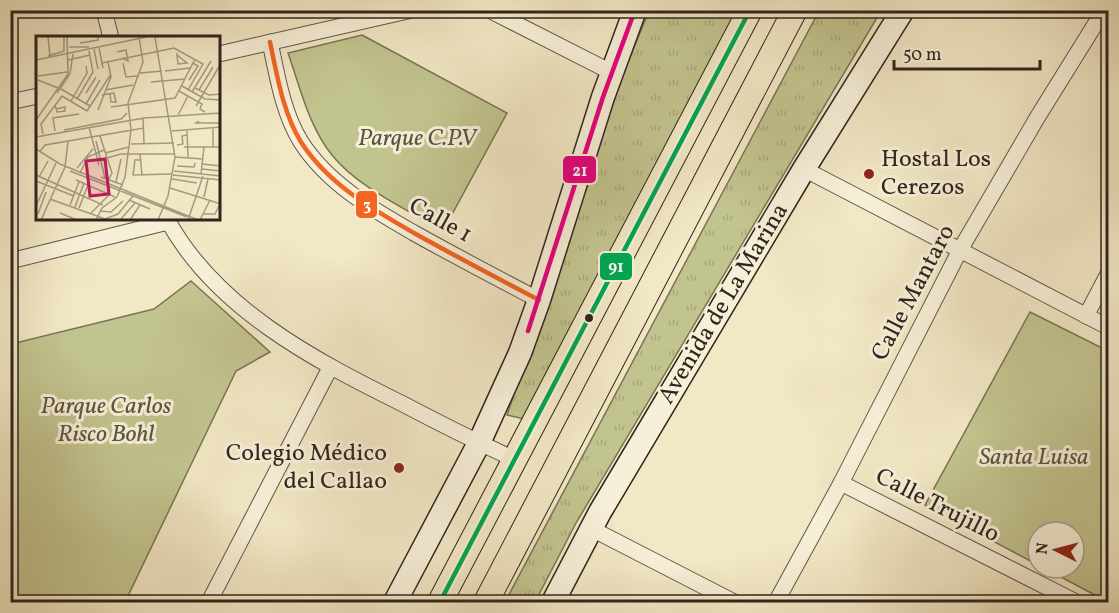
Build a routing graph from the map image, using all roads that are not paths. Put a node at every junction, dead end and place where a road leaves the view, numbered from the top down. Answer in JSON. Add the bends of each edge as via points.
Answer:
{"nodes":[{"id":1,"x":104,"y":10,"type":"edge"},
{"id":2,"x":412,"y":10,"type":"edge"},
{"id":3,"x":489,"y":10,"type":"edge"},
{"id":4,"x":635,"y":10,"type":"edge"},
{"id":5,"x":750,"y":10,"type":"edge"},
{"id":6,"x":795,"y":10,"type":"edge"},
{"id":7,"x":903,"y":10,"type":"edge"},
{"id":8,"x":1104,"y":10,"type":"edge"},
{"id":9,"x":110,"y":36,"type":"edge"},
{"id":10,"x":270,"y":42,"type":"junction"},
{"id":11,"x":220,"y":54,"type":"edge"},
{"id":12,"x":611,"y":72,"type":"junction"},
{"id":13,"x":36,"y":96,"type":"edge"},
{"id":14,"x":10,"y":102,"type":"edge"},
{"id":15,"x":804,"y":169,"type":"junction"},
{"id":16,"x":168,"y":220,"type":"edge"},
{"id":17,"x":960,"y":250,"type":"junction"},
{"id":18,"x":10,"y":261,"type":"edge"},
{"id":19,"x":1108,"y":274,"type":"edge"},
{"id":20,"x":539,"y":300,"type":"junction"},
{"id":21,"x":1086,"y":316,"type":"junction"},
{"id":22,"x":1108,"y":327,"type":"edge"},
{"id":23,"x":330,"y":368,"type":"junction"},
{"id":24,"x":479,"y":443,"type":"junction"},
{"id":25,"x":516,"y":460,"type":"junction"},
{"id":26,"x":841,"y":483,"type":"junction"},
{"id":27,"x":592,"y":529,"type":"junction"},
{"id":28,"x":209,"y":603,"type":"edge"},
{"id":29,"x":395,"y":603,"type":"edge"},
{"id":30,"x":440,"y":603,"type":"edge"},
{"id":31,"x":486,"y":603,"type":"edge"},
{"id":32,"x":554,"y":603,"type":"edge"},
{"id":33,"x":734,"y":603,"type":"edge"},
{"id":34,"x":776,"y":603,"type":"edge"},
{"id":35,"x":1076,"y":603,"type":"edge"}],
"edges":[{"from":1,"to":9,"type":"street"},
{"from":2,"to":10,"type":"street"},
{"from":3,"to":12,"type":"street"},
{"from":4,"to":12,"type":"main road"},
{"from":5,"to":25,"type":"main road"},
{"from":6,"to":31,"type":"main road"},
{"from":7,"to":15,"type":"main road","name":"Avenida de La Marina"},
{"from":8,"to":17,"type":"street","name":"Calle Mantaro"},
{"from":10,"to":11,"type":"street"},
{"from":10,"to":20,"type":"street","name":"Calle 1","via":[[287,111],[301,142],[324,171],[362,203]]},
{"from":12,"to":20,"type":"main road"},
{"from":13,"to":14,"type":"street"},
{"from":15,"to":17,"type":"street"},
{"from":15,"to":27,"type":"main road","name":"Avenida de La Marina"},
{"from":16,"to":18,"type":"street"},
{"from":16,"to":23,"type":"street","via":[[202,268],[248,312]]},
{"from":17,"to":21,"type":"street"},
{"from":17,"to":26,"type":"street","name":"Calle Mantaro"},
{"from":19,"to":21,"type":"street"},
{"from":20,"to":24,"type":"main road"},
{"from":21,"to":22,"type":"street"},
{"from":23,"to":24,"type":"street"},
{"from":23,"to":28,"type":"street"},
{"from":24,"to":25,"type":"street"},
{"from":24,"to":29,"type":"main road"},
{"from":25,"to":30,"type":"main road"},
{"from":26,"to":34,"type":"street","name":"Calle Mantaro"},
{"from":26,"to":35,"type":"street","name":"Calle Trujillo"},
{"from":27,"to":32,"type":"main road","name":"Avenida de La Marina"},
{"from":27,"to":33,"type":"street"}]}
